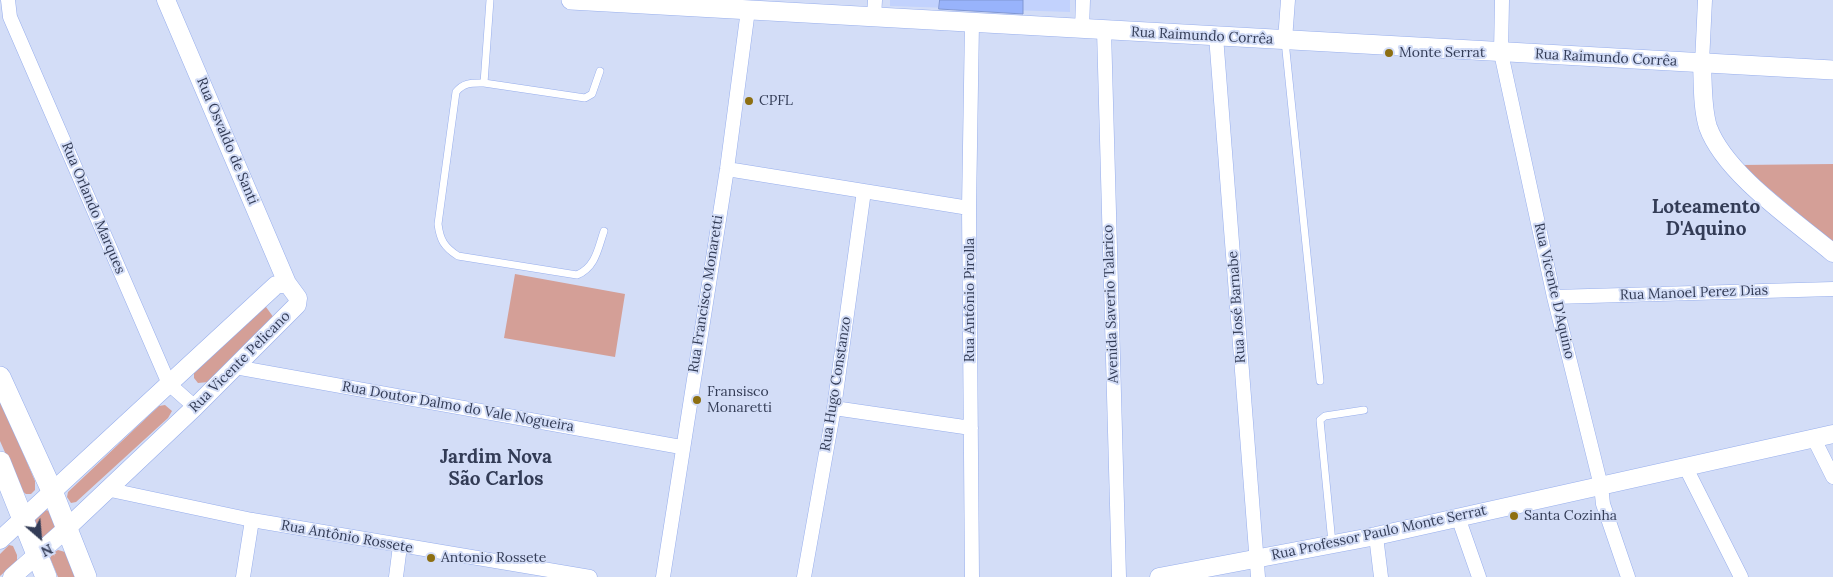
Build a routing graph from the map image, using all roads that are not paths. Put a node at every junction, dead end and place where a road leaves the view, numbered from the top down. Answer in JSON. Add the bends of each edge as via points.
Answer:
{"nodes":[{"id":1,"x":8,"y":0,"type":"edge"},
{"id":2,"x":166,"y":0,"type":"edge"},
{"id":3,"x":490,"y":0,"type":"edge"},
{"id":4,"x":570,"y":0,"type":"edge"},
{"id":5,"x":1083,"y":0,"type":"edge"},
{"id":6,"x":1288,"y":0,"type":"edge"},
{"id":7,"x":1502,"y":0,"type":"edge"},
{"id":8,"x":1704,"y":0,"type":"edge"},
{"id":9,"x":668,"y":3,"type":"edge"},
{"id":10,"x":875,"y":8,"type":"edge"},
{"id":11,"x":748,"y":10,"type":"junction"},
{"id":12,"x":972,"y":23,"type":"junction"},
{"id":13,"x":1082,"y":29,"type":"junction"},
{"id":14,"x":1104,"y":30,"type":"junction"},
{"id":15,"x":1216,"y":36,"type":"junction"},
{"id":16,"x":1285,"y":40,"type":"junction"},
{"id":17,"x":1501,"y":52,"type":"junction"},
{"id":18,"x":1702,"y":63,"type":"junction"},
{"id":19,"x":1833,"y":70,"type":"edge"},
{"id":20,"x":600,"y":71,"type":"dead end"},
{"id":21,"x":484,"y":83,"type":"junction"},
{"id":22,"x":727,"y":168,"type":"junction"},
{"id":23,"x":864,"y":191,"type":"junction"},
{"id":24,"x":969,"y":208,"type":"junction"},
{"id":25,"x":604,"y":231,"type":"dead end"},
{"id":26,"x":1833,"y":253,"type":"edge"},
{"id":27,"x":287,"y":283,"type":"junction"},
{"id":28,"x":1833,"y":289,"type":"edge"},
{"id":29,"x":1554,"y":297,"type":"junction"},
{"id":30,"x":235,"y":367,"type":"junction"},
{"id":31,"x":0,"y":377,"type":"edge"},
{"id":32,"x":1320,"y":381,"type":"dead end"},
{"id":33,"x":169,"y":384,"type":"junction"},
{"id":34,"x":195,"y":407,"type":"junction"},
{"id":35,"x":834,"y":408,"type":"junction"},
{"id":36,"x":1364,"y":410,"type":"dead end"},
{"id":37,"x":970,"y":428,"type":"junction"},
{"id":38,"x":1833,"y":434,"type":"edge"},
{"id":39,"x":1814,"y":439,"type":"junction"},
{"id":40,"x":681,"y":447,"type":"junction"},
{"id":41,"x":0,"y":462,"type":"edge"},
{"id":42,"x":1685,"y":466,"type":"junction"},
{"id":43,"x":1833,"y":477,"type":"edge"},
{"id":44,"x":1601,"y":486,"type":"junction"},
{"id":45,"x":106,"y":489,"type":"junction"},
{"id":46,"x":52,"y":491,"type":"junction"},
{"id":47,"x":1458,"y":517,"type":"junction"},
{"id":48,"x":22,"y":519,"type":"junction"},
{"id":49,"x":252,"y":520,"type":"junction"},
{"id":50,"x":66,"y":530,"type":"junction"},
{"id":51,"x":1376,"y":536,"type":"junction"},
{"id":52,"x":0,"y":540,"type":"edge"},
{"id":53,"x":1332,"y":545,"type":"junction"},
{"id":54,"x":400,"y":546,"type":"junction"},
{"id":55,"x":37,"y":556,"type":"junction"},
{"id":56,"x":1257,"y":558,"type":"junction"},
{"id":57,"x":551,"y":574,"type":"edge"},
{"id":58,"x":12,"y":577,"type":"edge"},
{"id":59,"x":46,"y":577,"type":"edge"},
{"id":60,"x":86,"y":577,"type":"edge"},
{"id":61,"x":243,"y":577,"type":"edge"},
{"id":62,"x":396,"y":577,"type":"edge"},
{"id":63,"x":590,"y":577,"type":"edge"},
{"id":64,"x":663,"y":577,"type":"edge"},
{"id":65,"x":804,"y":577,"type":"edge"},
{"id":66,"x":972,"y":577,"type":"edge"},
{"id":67,"x":1119,"y":577,"type":"edge"},
{"id":68,"x":1159,"y":577,"type":"edge"},
{"id":69,"x":1258,"y":577,"type":"edge"},
{"id":70,"x":1381,"y":577,"type":"edge"},
{"id":71,"x":1480,"y":577,"type":"edge"},
{"id":72,"x":1628,"y":577,"type":"edge"},
{"id":73,"x":1741,"y":577,"type":"edge"}],
"edges":[{"from":1,"to":33,"type":"street","name":"Rua Orlando Marques","via":[[10,17]]},
{"from":2,"to":27,"type":"street","name":"Rua Osvaldo de Santi"},
{"from":3,"to":21,"type":"lane"},
{"from":4,"to":9,"type":"main road","name":"Rua Raimundo Corrêa"},
{"from":5,"to":13,"type":"street"},
{"from":6,"to":16,"type":"street"},
{"from":7,"to":17,"type":"street","name":"Rua Vicente D'Aquino"},
{"from":8,"to":18,"type":"street"},
{"from":9,"to":11,"type":"main road","name":"Rua Raimundo Corrêa"},
{"from":10,"to":11,"type":"main road","name":"Rua Raimundo Corrêa"},
{"from":10,"to":12,"type":"main road","name":"Rua Raimundo Corrêa"},
{"from":11,"to":22,"type":"street","name":"Rua Francisco Monaretti"},
{"from":12,"to":13,"type":"main road","name":"Rua Raimundo Corrêa"},
{"from":12,"to":24,"type":"street","name":"Rua Antônio Pirolla"},
{"from":13,"to":14,"type":"main road","name":"Rua Raimundo Corrêa"},
{"from":14,"to":15,"type":"main road","name":"Rua Raimundo Corrêa"},
{"from":14,"to":67,"type":"street","name":"Avenida Saverio Talarico"},
{"from":15,"to":16,"type":"main road","name":"Rua Raimundo Corrêa"},
{"from":15,"to":56,"type":"street","name":"Rua José Barnabe"},
{"from":16,"to":17,"type":"main road","name":"Rua Raimundo Corrêa"},
{"from":16,"to":32,"type":"lane"},
{"from":17,"to":18,"type":"main road","name":"Rua Raimundo Corrêa"},
{"from":17,"to":29,"type":"street","name":"Rua Vicente D'Aquino"},
{"from":18,"to":19,"type":"main road","name":"Rua Raimundo Corrêa"},
{"from":18,"to":26,"type":"street","via":[[1706,120],[1724,156],[1742,176]]},
{"from":20,"to":21,"type":"lane","via":[[592,94],[585,98]]},
{"from":21,"to":25,"type":"lane","via":[[468,83],[456,92],[438,224],[446,248],[458,256],[577,275],[587,271],[593,263]]},
{"from":22,"to":23,"type":"street"},
{"from":22,"to":40,"type":"street","name":"Rua Francisco Monaretti"},
{"from":23,"to":24,"type":"street"},
{"from":23,"to":35,"type":"street","name":"Rua Hugo Constanzo"},
{"from":24,"to":37,"type":"street","name":"Rua Antônio Pirolla"},
{"from":27,"to":30,"type":"street","name":"Rua Vicente Pelicano","via":[[298,298],[296,305]]},
{"from":27,"to":33,"type":"street","name":"Rua Vicente Pelicano","via":[[276,286]]},
{"from":28,"to":29,"type":"street","name":"Rua Manoel Perez Dias"},
{"from":29,"to":44,"type":"street","name":"Rua Vicente D'Aquino"},
{"from":30,"to":34,"type":"street","name":"Rua Vicente Pelicano"},
{"from":30,"to":40,"type":"street","name":"Rua Doutor Dalmo do Vale Nogueira"},
{"from":31,"to":46,"type":"main road"},
{"from":33,"to":34,"type":"street","name":"Rua Orlando Marques"},
{"from":33,"to":46,"type":"street","name":"Rua Vicente Pelicano"},
{"from":34,"to":45,"type":"street","name":"Rua Vicente Pelicano"},
{"from":35,"to":37,"type":"street"},
{"from":35,"to":65,"type":"street","name":"Rua Hugo Constanzo"},
{"from":36,"to":53,"type":"lane","via":[[1326,416],[1320,420]]},
{"from":37,"to":66,"type":"street","name":"Rua Antônio Pirolla"},
{"from":38,"to":39,"type":"street","name":"Rua Professor Paulo Monte Serrat"},
{"from":39,"to":42,"type":"street","name":"Rua Professor Paulo Monte Serrat"},
{"from":39,"to":43,"type":"street"},
{"from":40,"to":64,"type":"street","name":"Rua Francisco Monaretti"},
{"from":41,"to":48,"type":"main road"},
{"from":42,"to":44,"type":"street","name":"Rua Professor Paulo Monte Serrat"},
{"from":42,"to":73,"type":"street"},
{"from":44,"to":47,"type":"street","name":"Rua Professor Paulo Monte Serrat"},
{"from":44,"to":72,"type":"street","name":"Rua Vicente D'Aquino","via":[[1603,504]]},
{"from":45,"to":49,"type":"street","name":"Rua Antônio Rossete"},
{"from":45,"to":50,"type":"street","name":"Rua Vicente Pelicano"},
{"from":46,"to":48,"type":"street","name":"Rua Vicente Pelicano"},
{"from":46,"to":50,"type":"main road"},
{"from":47,"to":51,"type":"street","name":"Rua Professor Paulo Monte Serrat"},
{"from":47,"to":71,"type":"street"},
{"from":48,"to":52,"type":"street","name":"Rua Vicente Pelicano"},
{"from":48,"to":55,"type":"main road"},
{"from":49,"to":54,"type":"street","name":"Rua Antônio Rossete"},
{"from":49,"to":61,"type":"street"},
{"from":50,"to":55,"type":"street","name":"Rua Vicente Pelicano"},
{"from":50,"to":60,"type":"main road"},
{"from":51,"to":53,"type":"street","name":"Rua Professor Paulo Monte Serrat"},
{"from":51,"to":70,"type":"street"},
{"from":53,"to":56,"type":"street","name":"Rua Professor Paulo Monte Serrat"},
{"from":54,"to":57,"type":"street","name":"Rua Antônio Rossete"},
{"from":54,"to":62,"type":"street"},
{"from":55,"to":58,"type":"street","name":"Rua Vicente Pelicano"},
{"from":55,"to":59,"type":"main road"},
{"from":56,"to":68,"type":"street","name":"Rua Professor Paulo Monte Serrat"},
{"from":56,"to":69,"type":"street","name":"Rua José Barnabe"},
{"from":57,"to":63,"type":"street","name":"Rua Antônio Rossete"}]}
